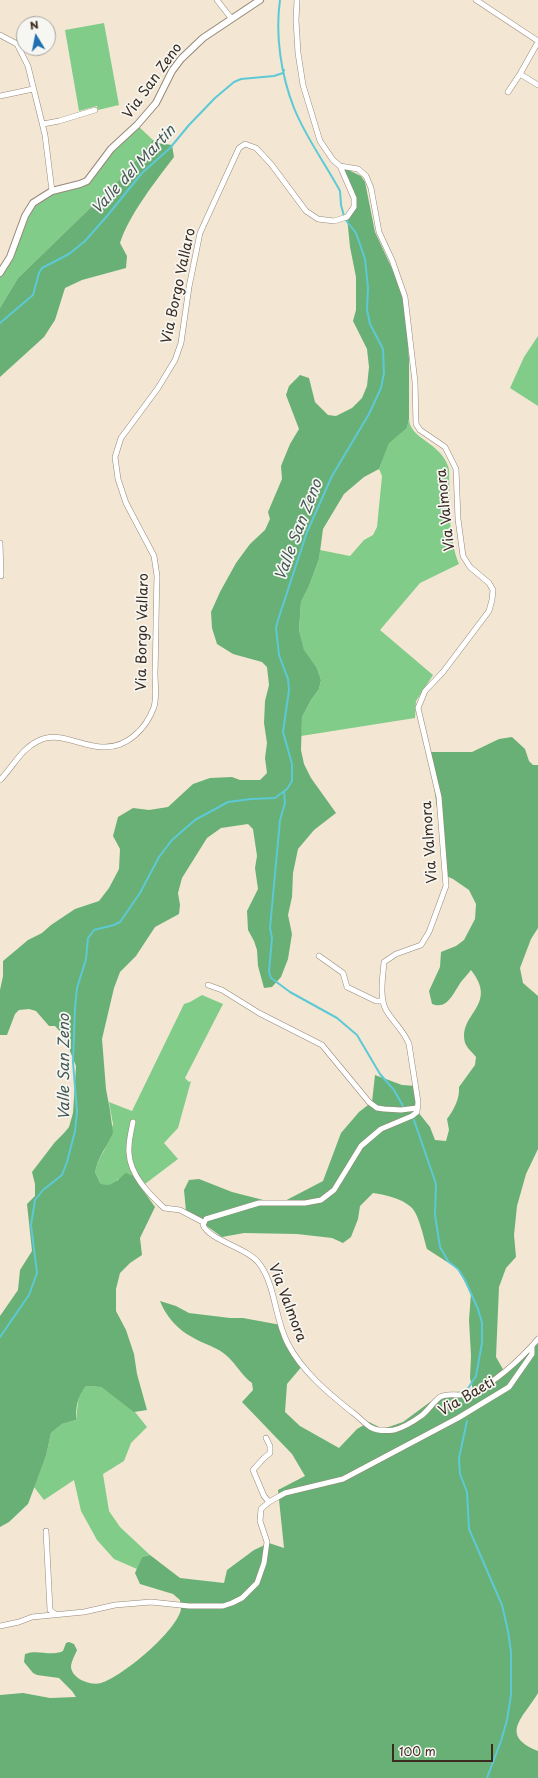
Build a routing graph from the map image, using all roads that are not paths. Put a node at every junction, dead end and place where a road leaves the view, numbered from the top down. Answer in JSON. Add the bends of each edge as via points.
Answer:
{"nodes":[{"id":1,"x":217,"y":0,"type":"edge"},
{"id":2,"x":260,"y":0,"type":"edge"},
{"id":3,"x":297,"y":0,"type":"edge"},
{"id":4,"x":476,"y":0,"type":"edge"},
{"id":5,"x":231,"y":18,"type":"junction"},
{"id":6,"x":0,"y":36,"type":"edge"},
{"id":7,"x":538,"y":41,"type":"edge"},
{"id":8,"x":520,"y":74,"type":"junction"},
{"id":9,"x":538,"y":85,"type":"edge"},
{"id":10,"x":33,"y":89,"type":"junction"},
{"id":11,"x":508,"y":92,"type":"dead end"},
{"id":12,"x":0,"y":96,"type":"edge"},
{"id":13,"x":95,"y":110,"type":"dead end"},
{"id":14,"x":43,"y":124,"type":"junction"},
{"id":15,"x":340,"y":166,"type":"junction"},
{"id":16,"x":52,"y":191,"type":"junction"},
{"id":17,"x":0,"y":273,"type":"edge"},
{"id":18,"x":0,"y":543,"type":"edge"},
{"id":19,"x":2,"y":576,"type":"dead end"},
{"id":20,"x":0,"y":780,"type":"edge"},
{"id":21,"x":319,"y":956,"type":"dead end"},
{"id":22,"x":208,"y":984,"type":"dead end"},
{"id":23,"x":383,"y":1000,"type":"junction"},
{"id":24,"x":417,"y":1108,"type":"junction"},
{"id":25,"x":133,"y":1122,"type":"dead end"},
{"id":26,"x":203,"y":1222,"type":"junction"},
{"id":27,"x":538,"y":1340,"type":"edge"},
{"id":28,"x":532,"y":1346,"type":"junction"},
{"id":29,"x":266,"y":1438,"type":"dead end"},
{"id":30,"x":269,"y":1502,"type":"junction"},
{"id":31,"x":46,"y":1531,"type":"dead end"},
{"id":32,"x":55,"y":1614,"type":"junction"},
{"id":33,"x":0,"y":1626,"type":"edge"}],
"edges":[{"from":1,"to":5,"type":"street"},
{"from":2,"to":5,"type":"street","name":"Via San Zeno"},
{"from":3,"to":15,"type":"street","via":[[296,39],[303,85],[320,141]]},
{"from":4,"to":7,"type":"street"},
{"from":5,"to":16,"type":"street","name":"Via San Zeno","via":[[202,38],[181,59],[172,70],[156,103],[111,149],[87,181]]},
{"from":6,"to":10,"type":"street","via":[[17,44],[21,50]]},
{"from":7,"to":8,"type":"street"},
{"from":8,"to":9,"type":"street"},
{"from":8,"to":11,"type":"street"},
{"from":10,"to":12,"type":"street"},
{"from":10,"to":14,"type":"street"},
{"from":13,"to":14,"type":"street"},
{"from":14,"to":16,"type":"street"},
{"from":15,"to":20,"type":"street","name":"Via Borgo Vallaro","via":[[354,198],[354,207],[347,217],[334,221],[318,218],[306,211],[256,148],[245,144],[239,148],[200,233],[181,343],[175,360],[121,438],[115,457],[118,479],[133,519],[154,556],[157,576],[154,706],[144,728],[126,742],[111,747],[101,748],[50,737],[39,740],[28,747]]},
{"from":15,"to":23,"type":"street","name":"Via Valmora","via":[[358,169],[366,176],[371,188],[379,232],[405,297],[415,382],[416,424],[420,430],[445,447],[451,456],[456,469],[458,519],[463,556],[470,567],[489,583],[493,590],[489,611],[443,672],[425,691],[418,708],[439,797],[446,886],[429,932],[421,945],[396,954],[384,962]]},
{"from":16,"to":17,"type":"street","name":"Via San Zeno","via":[[38,198],[28,209],[10,257]]},
{"from":18,"to":19,"type":"street"},
{"from":21,"to":23,"type":"street","via":[[343,973],[347,987],[376,1001]]},
{"from":22,"to":24,"type":"street","via":[[322,1045],[369,1102],[377,1108]]},
{"from":23,"to":24,"type":"street","name":"Via Valmora","via":[[386,1009],[410,1044]]},
{"from":24,"to":26,"type":"street","via":[[417,1112],[412,1116],[381,1129],[362,1146],[334,1190],[321,1200],[259,1204]]},
{"from":25,"to":26,"type":"street","name":"Via Valmora","via":[[129,1153],[131,1163],[146,1190],[164,1208],[180,1210]]},
{"from":26,"to":28,"type":"street","name":"Via Valmora","via":[[205,1228],[258,1262],[268,1282],[287,1343],[298,1361],[337,1400],[371,1427],[382,1431],[395,1430],[420,1416],[439,1398],[448,1394],[464,1395],[481,1389]]},
{"from":27,"to":28,"type":"street","name":"Via Baeti"},
{"from":28,"to":30,"type":"street","name":"Via Baeti","via":[[532,1354],[509,1387],[343,1479],[285,1493]]},
{"from":29,"to":30,"type":"street","via":[[270,1454],[253,1470]]},
{"from":30,"to":32,"type":"street","via":[[261,1509],[260,1521],[267,1542],[264,1563],[257,1583],[242,1598],[223,1606],[151,1602]]},
{"from":31,"to":32,"type":"street","via":[[50,1610]]},
{"from":32,"to":33,"type":"street"}]}
